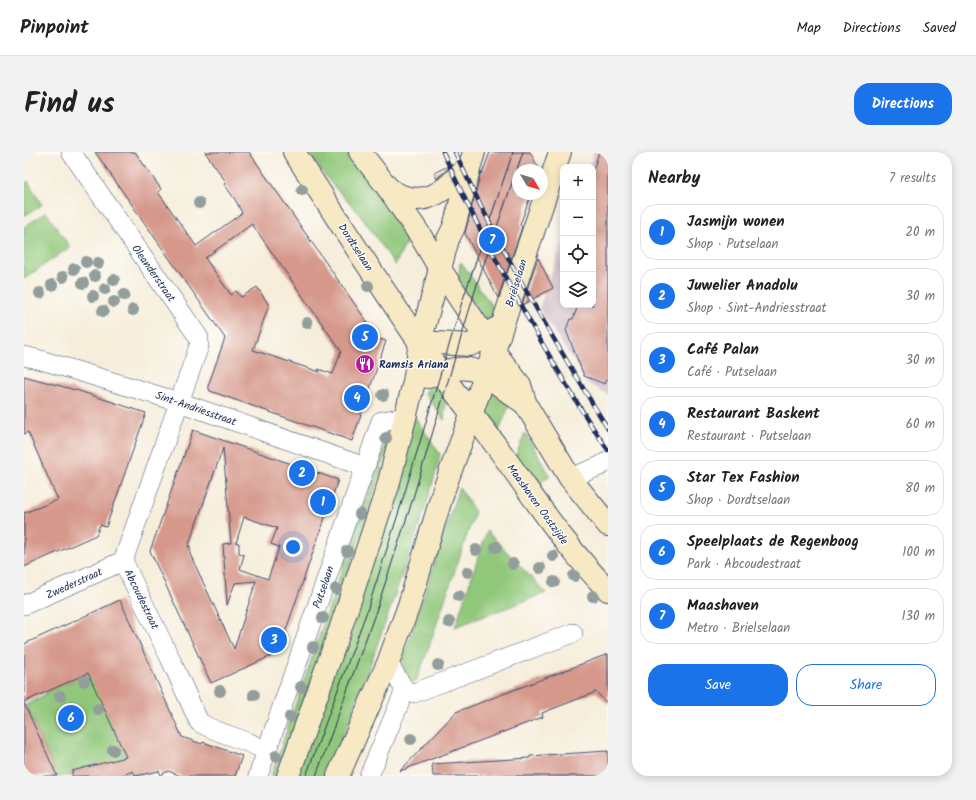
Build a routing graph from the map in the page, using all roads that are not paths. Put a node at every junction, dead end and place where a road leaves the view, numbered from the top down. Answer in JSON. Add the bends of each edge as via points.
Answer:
{"nodes":[{"id":1,"x":71,"y":152,"type":"edge"},
{"id":2,"x":294,"y":152,"type":"edge"},
{"id":3,"x":360,"y":152,"type":"edge"},
{"id":4,"x":560,"y":152,"type":"edge"},
{"id":5,"x":472,"y":157,"type":"edge"},
{"id":6,"x":388,"y":188,"type":"junction"},
{"id":7,"x":440,"y":269,"type":"junction"},
{"id":8,"x":420,"y":342,"type":"junction"},
{"id":9,"x":489,"y":345,"type":"junction"},
{"id":10,"x":24,"y":356,"type":"edge"},
{"id":11,"x":441,"y":373,"type":"junction"},
{"id":12,"x":485,"y":374,"type":"junction"},
{"id":13,"x":414,"y":382,"type":"junction"},
{"id":14,"x":179,"y":402,"type":"junction"},
{"id":15,"x":526,"y":405,"type":"junction"},
{"id":16,"x":472,"y":413,"type":"junction"},
{"id":17,"x":406,"y":418,"type":"junction"},
{"id":18,"x":498,"y":448,"type":"junction"},
{"id":19,"x":458,"y":451,"type":"junction"},
{"id":20,"x":601,"y":465,"type":"edge"},
{"id":21,"x":365,"y":467,"type":"junction"},
{"id":22,"x":570,"y":478,"type":"junction"},
{"id":23,"x":608,"y":526,"type":"edge"},
{"id":24,"x":123,"y":561,"type":"junction"},
{"id":25,"x":608,"y":590,"type":"edge"},
{"id":26,"x":24,"y":605,"type":"edge"},
{"id":27,"x":574,"y":633,"type":"dead end"},
{"id":28,"x":388,"y":663,"type":"junction"},
{"id":29,"x":405,"y":690,"type":"junction"},
{"id":30,"x":266,"y":752,"type":"junction"},
{"id":31,"x":258,"y":776,"type":"edge"},
{"id":32,"x":288,"y":776,"type":"edge"},
{"id":33,"x":338,"y":776,"type":"edge"},
{"id":34,"x":369,"y":776,"type":"edge"}],
"edges":[{"from":1,"to":14,"type":"street","name":"Oleanderstraat","via":[[199,338],[199,346]]},
{"from":2,"to":8,"type":"main road","name":"Dordtselaan"},
{"from":3,"to":6,"type":"main road"},
{"from":4,"to":9,"type":"main road","name":"Brielselaan","via":[[505,319]]},
{"from":5,"to":6,"type":"main road","via":[[456,180],[432,195],[420,199],[407,198]]},
{"from":5,"to":7,"type":"main road"},
{"from":6,"to":7,"type":"main road"},
{"from":7,"to":8,"type":"main road"},
{"from":7,"to":9,"type":"main road"},
{"from":8,"to":9,"type":"main road"},
{"from":8,"to":11,"type":"main road","name":"Dordtselaan"},
{"from":8,"to":13,"type":"main road"},
{"from":9,"to":12,"type":"main road","name":"Brielselaan"},
{"from":9,"to":15,"type":"main road","via":[[520,385]]},
{"from":10,"to":14,"type":"street","name":"Sint-Andriesstraat"},
{"from":11,"to":12,"type":"main road","via":[[461,368]]},
{"from":11,"to":13,"type":"main road"},
{"from":11,"to":16,"type":"main road","name":"Dordtselaan"},
{"from":12,"to":15,"type":"main road"},
{"from":12,"to":16,"type":"main road","name":"Brielselaan"},
{"from":13,"to":17,"type":"main road"},
{"from":14,"to":21,"type":"street","name":"Sint-Andriesstraat"},
{"from":14,"to":24,"type":"street","name":"Abcoudestraat"},
{"from":15,"to":22,"type":"main road"},
{"from":16,"to":18,"type":"main road","name":"Maashaven Oostzijde"},
{"from":16,"to":19,"type":"main road"},
{"from":17,"to":21,"type":"street","name":"Putselaan","via":[[381,422]]},
{"from":17,"to":32,"type":"main road","via":[[388,486]]},
{"from":18,"to":19,"type":"main road","via":[[472,445]]},
{"from":18,"to":25,"type":"main road","name":"Maashaven Oostzijde","via":[[556,530]]},
{"from":19,"to":28,"type":"main road"},
{"from":20,"to":22,"type":"street"},
{"from":21,"to":30,"type":"street","name":"Putselaan"},
{"from":22,"to":23,"type":"main road"},
{"from":24,"to":26,"type":"street","name":"Zwederstraat"},
{"from":24,"to":30,"type":"street","name":"Abcoudestraat","via":[[199,722],[208,728],[259,746]]},
{"from":27,"to":29,"type":"street","via":[[414,693]]},
{"from":28,"to":29,"type":"street"},
{"from":28,"to":33,"type":"main road"},
{"from":29,"to":34,"type":"street"},
{"from":30,"to":31,"type":"street","name":"Putselaan"}]}
